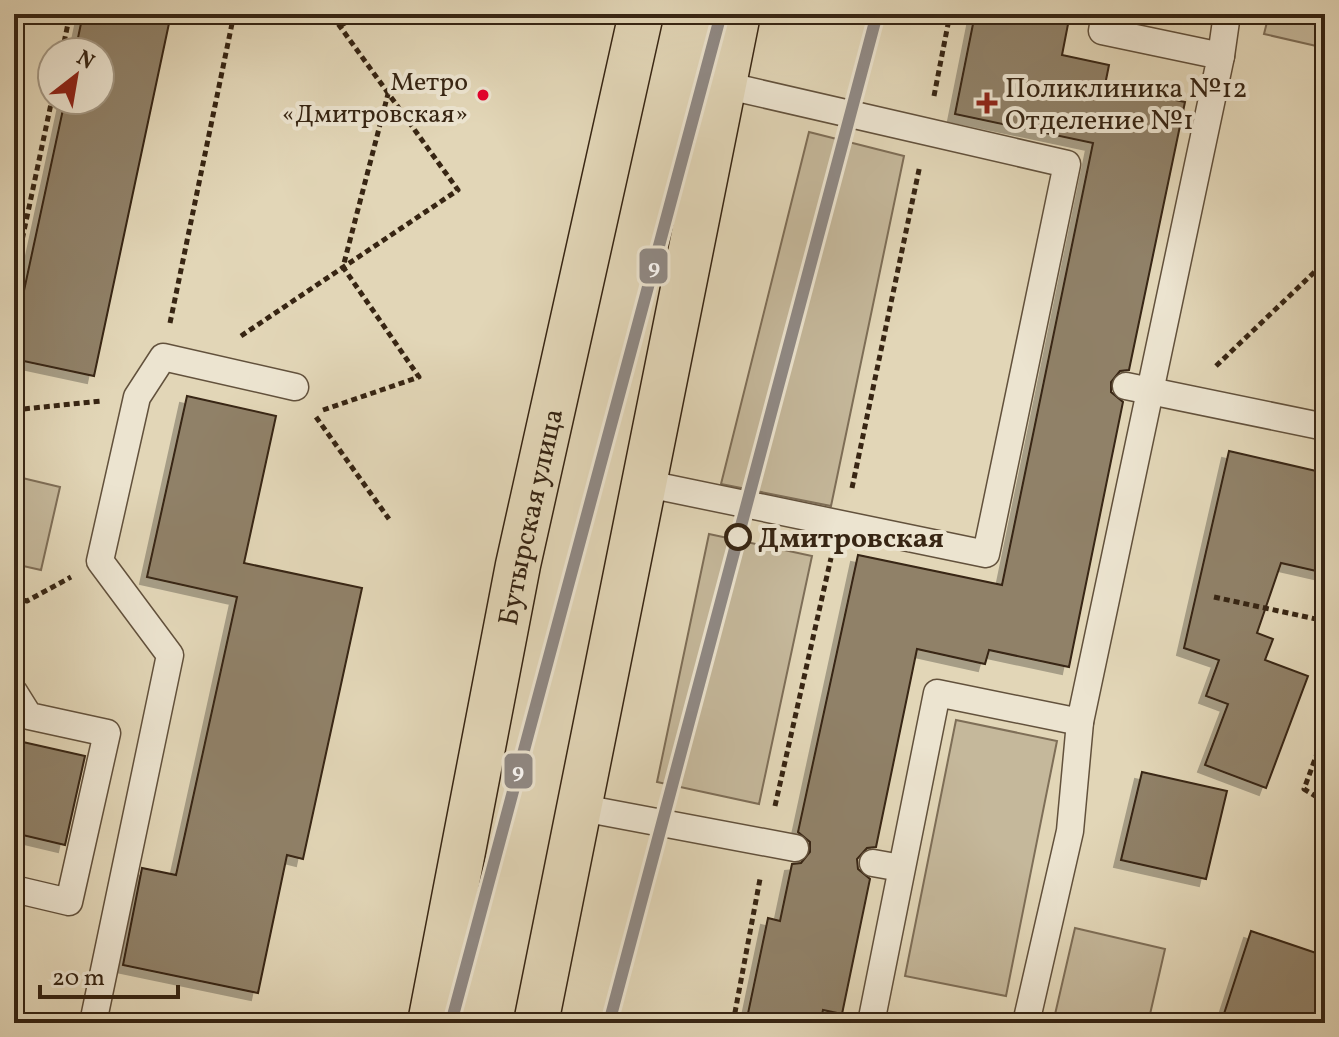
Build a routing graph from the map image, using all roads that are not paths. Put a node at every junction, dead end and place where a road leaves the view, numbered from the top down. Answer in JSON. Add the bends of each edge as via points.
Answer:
{"nodes":[{"id":1,"x":641,"y":14,"type":"edge"},
{"id":2,"x":738,"y":14,"type":"edge"},
{"id":3,"x":1105,"y":14,"type":"edge"},
{"id":4,"x":1227,"y":14,"type":"edge"},
{"id":5,"x":1221,"y":56,"type":"junction"},
{"id":6,"x":724,"y":85,"type":"junction"},
{"id":7,"x":295,"y":387,"type":"dead end"},
{"id":8,"x":1139,"y":388,"type":"junction"},
{"id":9,"x":1325,"y":427,"type":"edge"},
{"id":10,"x":643,"y":483,"type":"junction"},
{"id":11,"x":14,"y":692,"type":"edge"},
{"id":12,"x":1080,"y":722,"type":"junction"},
{"id":13,"x":577,"y":807,"type":"junction"},
{"id":14,"x":795,"y":848,"type":"dead end"},
{"id":15,"x":873,"y":863,"type":"dead end"},
{"id":16,"x":901,"y":868,"type":"junction"},
{"id":17,"x":14,"y":889,"type":"edge"},
{"id":18,"x":93,"y":1023,"type":"edge"},
{"id":19,"x":430,"y":1023,"type":"edge"},
{"id":20,"x":536,"y":1023,"type":"edge"},
{"id":21,"x":871,"y":1023,"type":"edge"},
{"id":22,"x":1026,"y":1023,"type":"edge"}],
"edges":[{"from":1,"to":19,"type":"main road","name":"Бутырская улица","via":[[518,565]]},
{"from":2,"to":6,"type":"main road"},
{"from":3,"to":5,"type":"lane","via":[[1102,31]]},
{"from":4,"to":5,"type":"lane"},
{"from":5,"to":8,"type":"lane"},
{"from":6,"to":10,"type":"main road"},
{"from":6,"to":10,"type":"lane","via":[[1067,164],[1036,367],[986,554]]},
{"from":7,"to":18,"type":"lane","via":[[163,357],[137,397],[100,561],[170,655]]},
{"from":8,"to":9,"type":"lane"},
{"from":8,"to":12,"type":"lane"},
{"from":10,"to":13,"type":"main road"},
{"from":11,"to":17,"type":"lane","via":[[29,716],[107,733],[69,902]]},
{"from":12,"to":16,"type":"lane","via":[[937,693]]},
{"from":12,"to":22,"type":"lane","via":[[1070,831]]},
{"from":13,"to":14,"type":"lane"},
{"from":13,"to":20,"type":"main road"},
{"from":15,"to":16,"type":"lane"},
{"from":16,"to":21,"type":"lane"}]}
